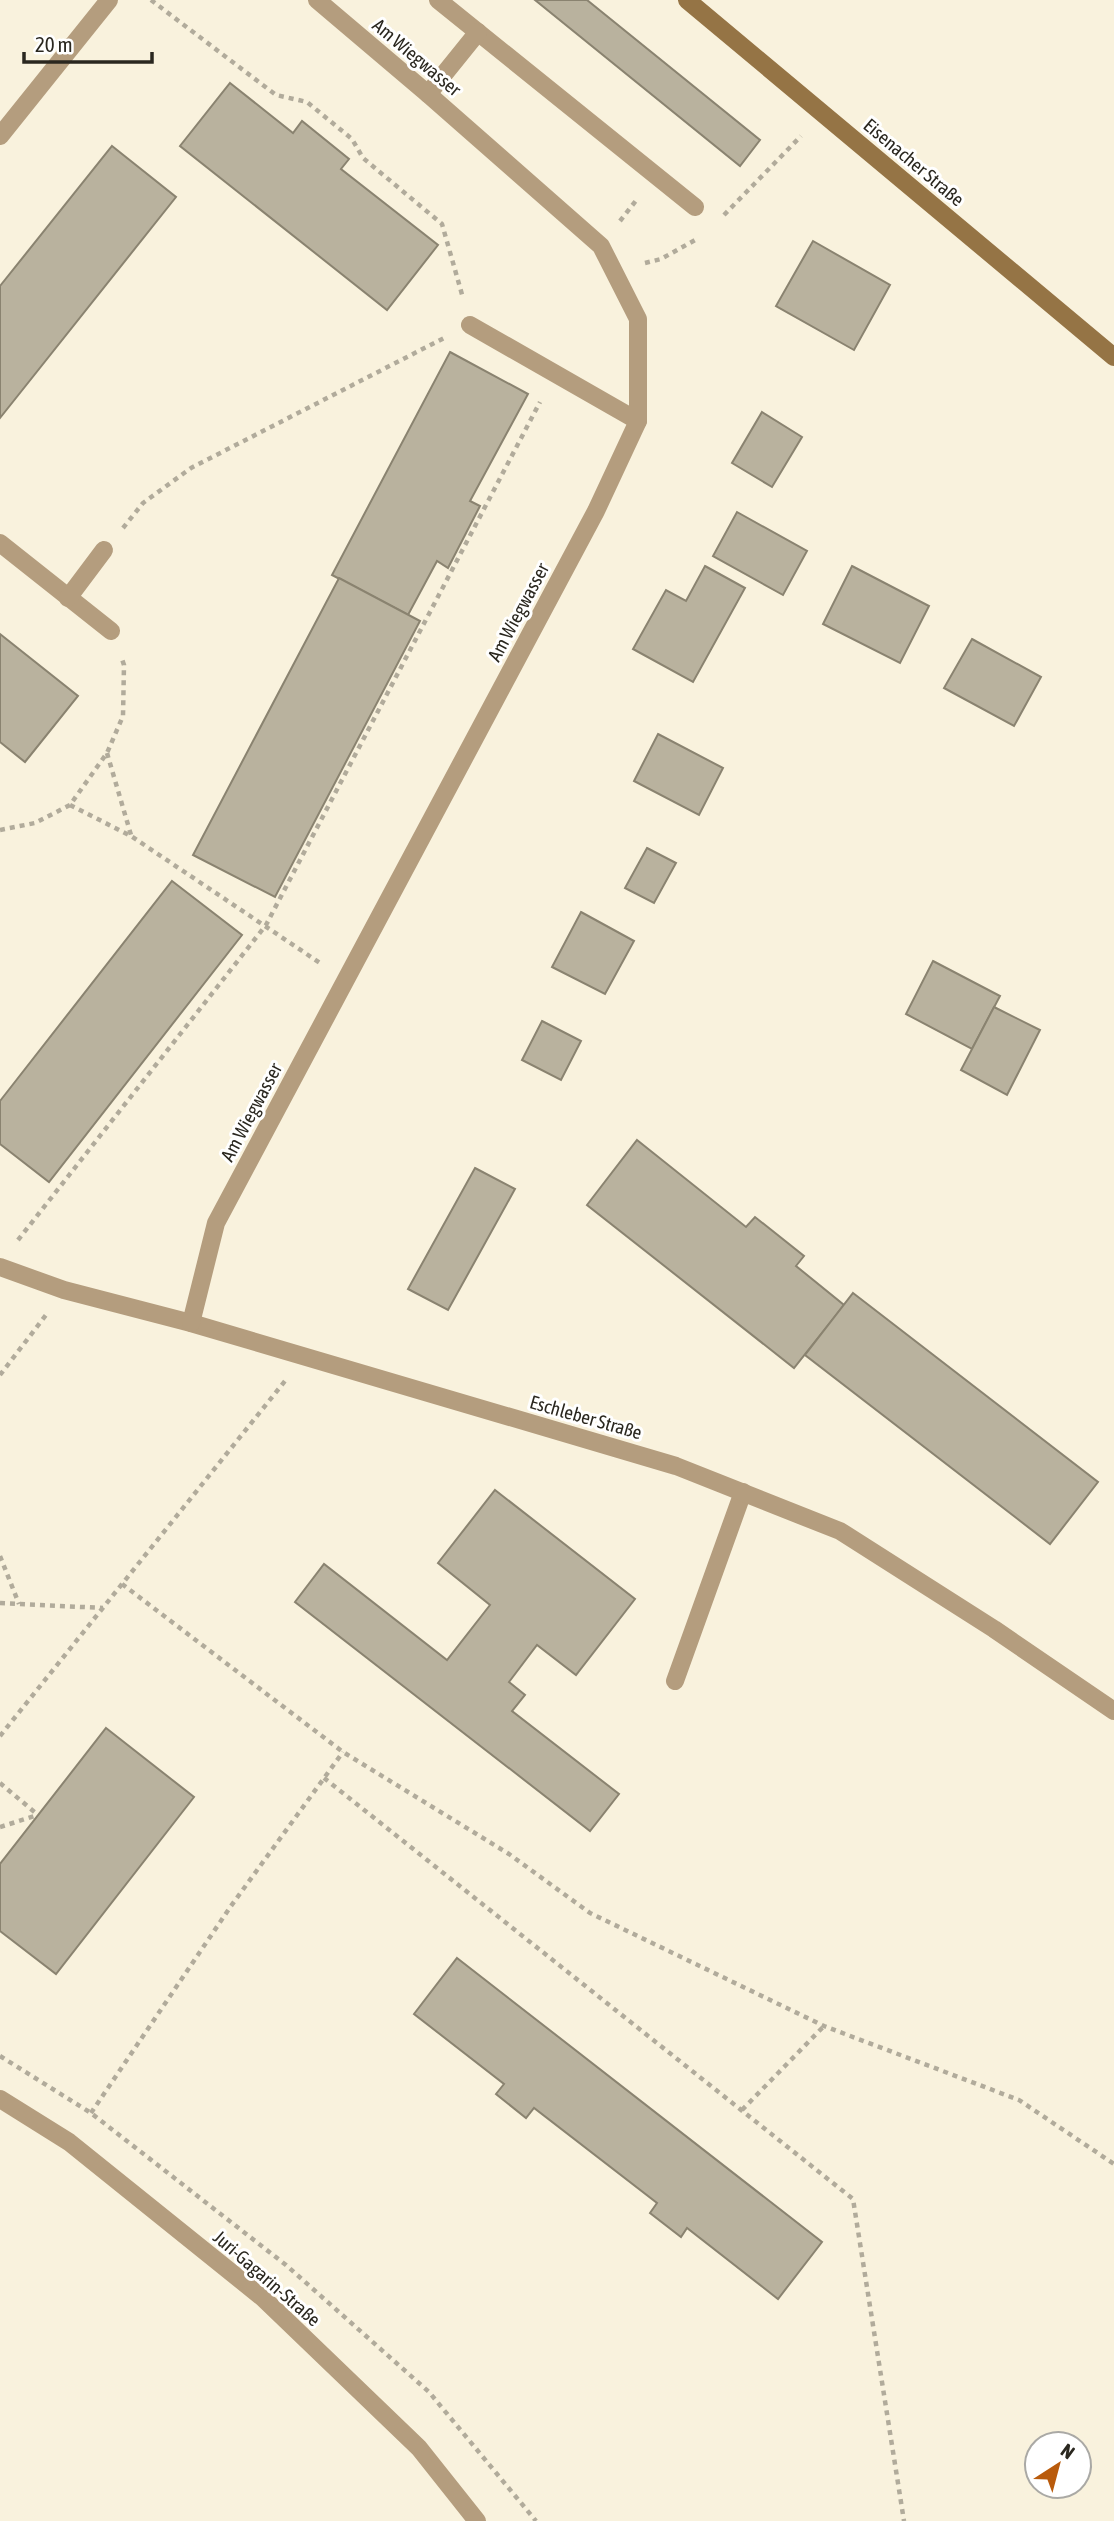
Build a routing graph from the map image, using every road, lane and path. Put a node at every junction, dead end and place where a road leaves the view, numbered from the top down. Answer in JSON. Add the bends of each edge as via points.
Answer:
{"nodes":[{"id":1,"x":109,"y":0,"type":"edge"},
{"id":2,"x":151,"y":0,"type":"edge"},
{"id":3,"x":317,"y":0,"type":"edge"},
{"id":4,"x":438,"y":0,"type":"edge"},
{"id":5,"x":687,"y":0,"type":"edge"},
{"id":6,"x":478,"y":32,"type":"junction"},
{"id":7,"x":428,"y":94,"type":"junction"},
{"id":8,"x":0,"y":136,"type":"edge"},
{"id":9,"x":655,"y":175,"type":"junction"},
{"id":10,"x":695,"y":207,"type":"dead end"},
{"id":11,"x":601,"y":246,"type":"junction"},
{"id":12,"x":470,"y":326,"type":"junction"},
{"id":13,"x":1114,"y":357,"type":"edge"},
{"id":14,"x":555,"y":374,"type":"junction"},
{"id":15,"x":638,"y":421,"type":"junction"},
{"id":16,"x":0,"y":543,"type":"edge"},
{"id":17,"x":104,"y":550,"type":"joint"},
{"id":18,"x":68,"y":598,"type":"junction"},
{"id":19,"x":111,"y":631,"type":"joint"},
{"id":20,"x":107,"y":754,"type":"junction"},
{"id":21,"x":70,"y":805,"type":"junction"},
{"id":22,"x":0,"y":830,"type":"edge"},
{"id":23,"x":131,"y":836,"type":"junction"},
{"id":24,"x":266,"y":925,"type":"junction"},
{"id":25,"x":345,"y":981,"type":"junction"},
{"id":26,"x":17,"y":1241,"type":"dead end"},
{"id":27,"x":0,"y":1267,"type":"edge"},
{"id":28,"x":64,"y":1290,"type":"junction"},
{"id":29,"x":191,"y":1323,"type":"junction"},
{"id":30,"x":305,"y":1356,"type":"junction"},
{"id":31,"x":0,"y":1375,"type":"edge"},
{"id":32,"x":743,"y":1492,"type":"junction"},
{"id":33,"x":0,"y":1556,"type":"edge"},
{"id":34,"x":122,"y":1584,"type":"junction"},
{"id":35,"x":0,"y":1603,"type":"edge"},
{"id":36,"x":19,"y":1604,"type":"junction"},
{"id":37,"x":103,"y":1608,"type":"junction"},
{"id":38,"x":675,"y":1681,"type":"dead end"},
{"id":39,"x":1114,"y":1711,"type":"edge"},
{"id":40,"x":0,"y":1737,"type":"edge"},
{"id":41,"x":343,"y":1752,"type":"junction"},
{"id":42,"x":324,"y":1778,"type":"junction"},
{"id":43,"x":0,"y":1783,"type":"edge"},
{"id":44,"x":0,"y":1827,"type":"edge"},
{"id":45,"x":824,"y":2026,"type":"junction"},
{"id":46,"x":0,"y":2099,"type":"edge"},
{"id":47,"x":741,"y":2110,"type":"junction"},
{"id":48,"x":91,"y":2113,"type":"dead end"},
{"id":49,"x":1114,"y":2164,"type":"edge"},
{"id":50,"x":477,"y":2521,"type":"edge"},
{"id":51,"x":904,"y":2521,"type":"edge"}],
"edges":[{"from":1,"to":8,"type":"street"},
{"from":2,"to":12,"type":"path","via":[[276,95],[307,102],[352,139],[363,158],[442,224]]},
{"from":3,"to":7,"type":"street","name":"Am Wiegwasser"},
{"from":4,"to":6,"type":"street"},
{"from":5,"to":13,"type":"main road","name":"Eisenacher Straße"},
{"from":6,"to":7,"type":"street"},
{"from":6,"to":9,"type":"street"},
{"from":7,"to":11,"type":"street","name":"Am Wiegwasser"},
{"from":9,"to":10,"type":"street"},
{"from":9,"to":11,"type":"path"},
{"from":11,"to":15,"type":"street","name":"Am Wiegwasser","via":[[638,319]]},
{"from":12,"to":14,"type":"street"},
{"from":12,"to":17,"type":"path","via":[[191,468],[143,503]]},
{"from":14,"to":15,"type":"street"},
{"from":14,"to":24,"type":"path"},
{"from":15,"to":25,"type":"street","name":"Am Wiegwasser","via":[[596,512]]},
{"from":16,"to":18,"type":"street"},
{"from":17,"to":18,"type":"street"},
{"from":18,"to":19,"type":"street"},
{"from":19,"to":20,"type":"path","via":[[124,665],[123,716]]},
{"from":20,"to":21,"type":"path"},
{"from":20,"to":23,"type":"path"},
{"from":21,"to":22,"type":"path","via":[[35,823]]},
{"from":21,"to":23,"type":"path"},
{"from":23,"to":24,"type":"path"},
{"from":24,"to":25,"type":"path"},
{"from":24,"to":26,"type":"path"},
{"from":25,"to":29,"type":"street","name":"Am Wiegwasser","via":[[216,1223]]},
{"from":27,"to":28,"type":"street","name":"Eschleber Straße"},
{"from":28,"to":29,"type":"street","name":"Eschleber Straße"},
{"from":28,"to":31,"type":"path"},
{"from":29,"to":30,"type":"street","name":"Eschleber Straße"},
{"from":30,"to":32,"type":"street","name":"Eschleber Straße","via":[[676,1466]]},
{"from":30,"to":34,"type":"path"},
{"from":32,"to":38,"type":"street"},
{"from":32,"to":39,"type":"street","name":"Eschleber Straße","via":[[841,1531]]},
{"from":33,"to":36,"type":"path"},
{"from":34,"to":37,"type":"path"},
{"from":34,"to":41,"type":"path"},
{"from":35,"to":36,"type":"path"},
{"from":36,"to":37,"type":"path"},
{"from":37,"to":40,"type":"path"},
{"from":41,"to":42,"type":"path"},
{"from":41,"to":45,"type":"path","via":[[509,1854],[590,1913]]},
{"from":42,"to":47,"type":"path"},
{"from":42,"to":48,"type":"path"},
{"from":43,"to":44,"type":"path","via":[[38,1815]]},
{"from":45,"to":47,"type":"path"},
{"from":45,"to":49,"type":"path","via":[[1018,2101]]},
{"from":46,"to":50,"type":"street","name":"Juri-Gagarin-Straße","via":[[69,2142],[263,2298],[419,2448]]},
{"from":47,"to":51,"type":"path","via":[[853,2199]]}]}
